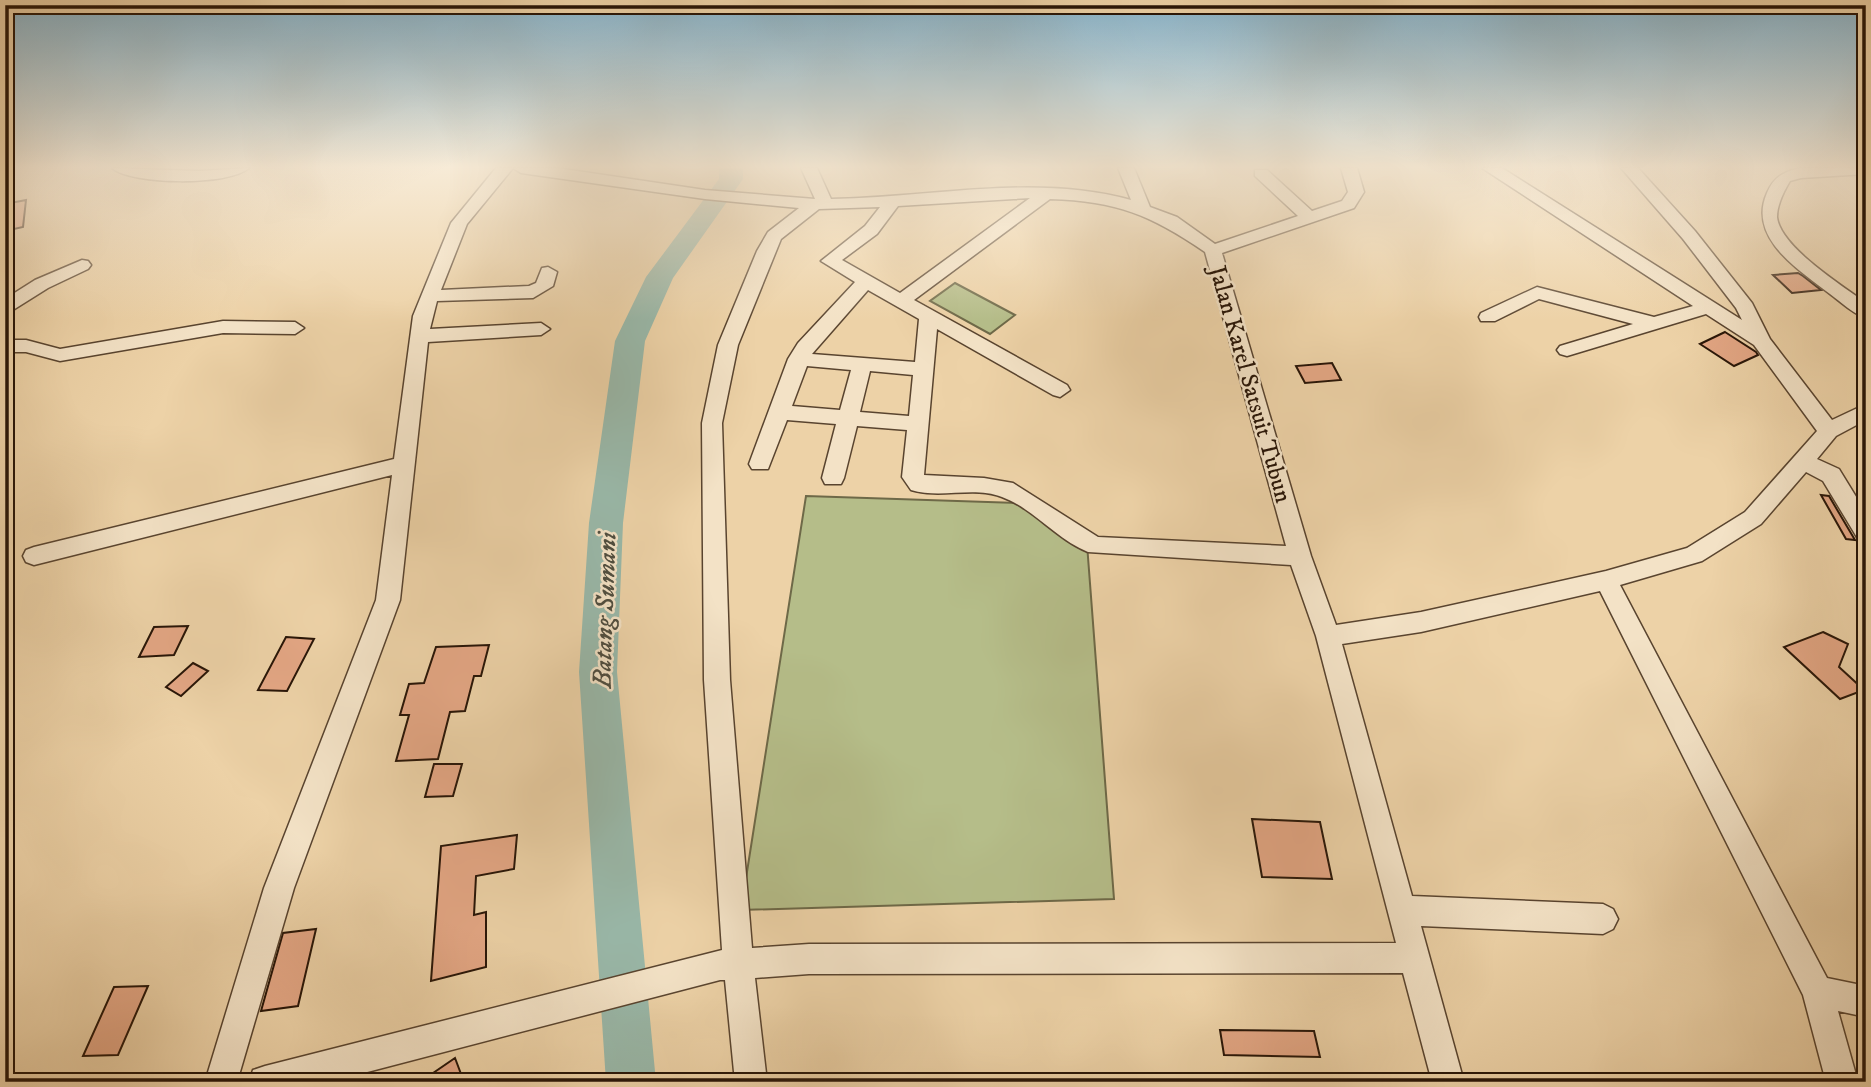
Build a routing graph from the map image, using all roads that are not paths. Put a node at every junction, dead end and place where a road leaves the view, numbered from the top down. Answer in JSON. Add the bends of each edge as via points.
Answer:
{"nodes":[{"id":1,"x":463,"y":219,"type":"edge"},
{"id":2,"x":799,"y":219,"type":"edge"},
{"id":3,"x":879,"y":219,"type":"edge"},
{"id":4,"x":1012,"y":219,"type":"edge"},
{"id":5,"x":1169,"y":219,"type":"edge"},
{"id":6,"x":1304,"y":219,"type":"edge"},
{"id":7,"x":1569,"y":219,"type":"edge"},
{"id":8,"x":1674,"y":219,"type":"edge"},
{"id":9,"x":1770,"y":219,"type":"edge"},
{"id":10,"x":1213,"y":250,"type":"junction"},
{"id":11,"x":82,"y":265,"type":"dead end"},
{"id":12,"x":548,"y":272,"type":"dead end"},
{"id":13,"x":866,"y":281,"type":"junction"},
{"id":14,"x":13,"y":294,"type":"edge"},
{"id":15,"x":430,"y":296,"type":"junction"},
{"id":16,"x":901,"y":301,"type":"junction"},
{"id":17,"x":1709,"y":307,"type":"junction"},
{"id":18,"x":5,"y":309,"type":"edge"},
{"id":19,"x":1866,"y":313,"type":"edge"},
{"id":20,"x":929,"y":316,"type":"junction"},
{"id":21,"x":1488,"y":317,"type":"dead end"},
{"id":22,"x":1653,"y":323,"type":"junction"},
{"id":23,"x":295,"y":328,"type":"dead end"},
{"id":24,"x":541,"y":329,"type":"dead end"},
{"id":25,"x":418,"y":335,"type":"junction"},
{"id":26,"x":1761,"y":341,"type":"junction"},
{"id":27,"x":5,"y":346,"type":"edge"},
{"id":28,"x":1567,"y":350,"type":"dead end"},
{"id":29,"x":798,"y":359,"type":"junction"},
{"id":30,"x":862,"y":364,"type":"junction"},
{"id":31,"x":923,"y":369,"type":"junction"},
{"id":32,"x":1060,"y":390,"type":"dead end"},
{"id":33,"x":1866,"y":411,"type":"edge"},
{"id":34,"x":779,"y":412,"type":"junction"},
{"id":35,"x":848,"y":417,"type":"junction"},
{"id":36,"x":917,"y":424,"type":"junction"},
{"id":37,"x":1829,"y":431,"type":"junction"},
{"id":38,"x":1804,"y":463,"type":"junction"},
{"id":39,"x":404,"y":464,"type":"junction"},
{"id":40,"x":760,"y":464,"type":"dead end"},
{"id":41,"x":833,"y":478,"type":"dead end"},
{"id":42,"x":1866,"y":533,"type":"edge"},
{"id":43,"x":34,"y":556,"type":"dead end"},
{"id":44,"x":1300,"y":556,"type":"junction"},
{"id":45,"x":1606,"y":580,"type":"junction"},
{"id":46,"x":1328,"y":636,"type":"junction"},
{"id":47,"x":1400,"y":911,"type":"junction"},
{"id":48,"x":1603,"y":919,"type":"dead end"},
{"id":49,"x":1415,"y":958,"type":"junction"},
{"id":50,"x":729,"y":964,"type":"junction"},
{"id":51,"x":1817,"y":991,"type":"junction"},
{"id":52,"x":1866,"y":1002,"type":"edge"},
{"id":53,"x":221,"y":1082,"type":"edge"},
{"id":54,"x":265,"y":1082,"type":"edge"},
{"id":55,"x":751,"y":1082,"type":"edge"},
{"id":56,"x":1448,"y":1082,"type":"edge"},
{"id":57,"x":1842,"y":1082,"type":"edge"}],
"edges":[{"from":1,"to":15,"type":"street"},
{"from":2,"to":50,"type":"street","via":[[774,236],[766,251],[728,345],[712,424]]},
{"from":3,"to":13,"type":"street","via":[[866,235],[830,259]]},
{"from":4,"to":16,"type":"street"},
{"from":5,"to":10,"type":"street","name":"Jalan Karel Satsuit Tubun","via":[[1190,229]]},
{"from":6,"to":10,"type":"street"},
{"from":7,"to":17,"type":"street"},
{"from":8,"to":26,"type":"street","via":[[1745,307]]},
{"from":9,"to":19,"type":"street","via":[[1786,247]]},
{"from":10,"to":44,"type":"street","name":"Jalan Karel Satsuit Tubun"},
{"from":11,"to":14,"type":"street"},
{"from":12,"to":15,"type":"street","via":[[544,286],[533,292]]},
{"from":13,"to":16,"type":"street"},
{"from":13,"to":29,"type":"street","via":[[808,341]]},
{"from":14,"to":18,"type":"street"},
{"from":15,"to":25,"type":"street"},
{"from":16,"to":20,"type":"street"},
{"from":17,"to":22,"type":"street"},
{"from":17,"to":26,"type":"street"},
{"from":20,"to":31,"type":"street"},
{"from":20,"to":32,"type":"street"},
{"from":21,"to":22,"type":"street","via":[[1536,293]]},
{"from":22,"to":28,"type":"street"},
{"from":23,"to":27,"type":"street","via":[[228,327],[60,355]]},
{"from":24,"to":25,"type":"street"},
{"from":25,"to":39,"type":"street"},
{"from":26,"to":37,"type":"street"},
{"from":29,"to":30,"type":"street"},
{"from":29,"to":34,"type":"street"},
{"from":30,"to":31,"type":"street"},
{"from":30,"to":35,"type":"street"},
{"from":31,"to":36,"type":"street"},
{"from":33,"to":37,"type":"street"},
{"from":34,"to":35,"type":"street"},
{"from":34,"to":40,"type":"street"},
{"from":35,"to":36,"type":"street"},
{"from":35,"to":41,"type":"street"},
{"from":36,"to":44,"type":"street","via":[[914,481],[1007,490],[1089,544]]},
{"from":37,"to":38,"type":"street"},
{"from":38,"to":42,"type":"street","via":[[1831,475]]},
{"from":38,"to":45,"type":"street","via":[[1753,518],[1721,541],[1694,555]]},
{"from":39,"to":43,"type":"street"},
{"from":39,"to":53,"type":"street","via":[[388,600],[279,888]]},
{"from":44,"to":46,"type":"street","name":"Jalan Karel Satsuit Tubun"},
{"from":45,"to":46,"type":"street","via":[[1421,622]]},
{"from":45,"to":51,"type":"street"},
{"from":46,"to":47,"type":"street","name":"Jalan Karel Satsuit Tubun"},
{"from":47,"to":48,"type":"street"},
{"from":47,"to":49,"type":"street","name":"Jalan Karel Satsuit Tubun"},
{"from":49,"to":50,"type":"street","via":[[809,959]]},
{"from":49,"to":56,"type":"street","name":"Jalan Karel Satsuit Tubun"},
{"from":50,"to":54,"type":"street"},
{"from":50,"to":55,"type":"street","via":[[749,1042]]},
{"from":51,"to":52,"type":"street"},
{"from":51,"to":57,"type":"street"}]}
